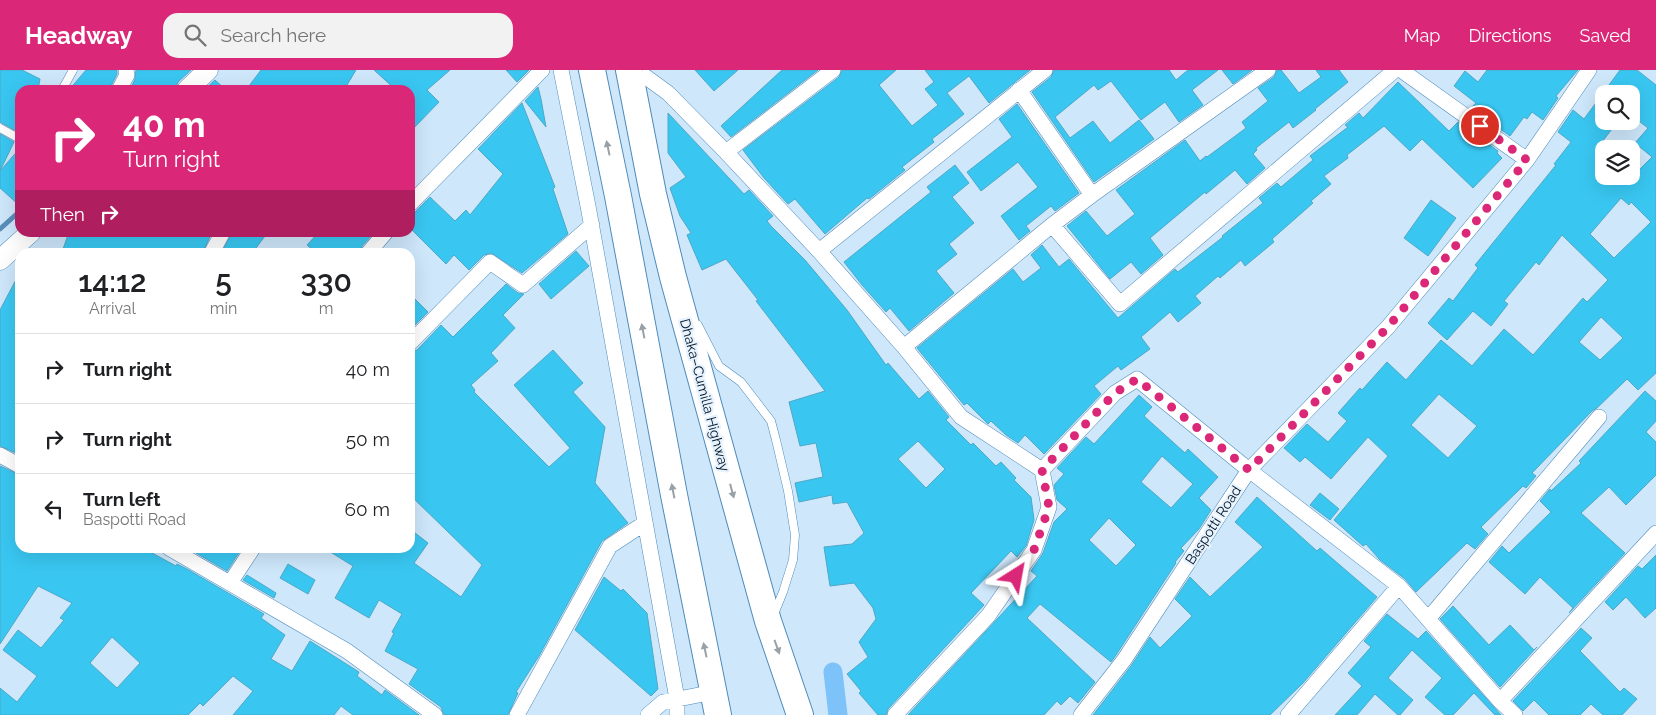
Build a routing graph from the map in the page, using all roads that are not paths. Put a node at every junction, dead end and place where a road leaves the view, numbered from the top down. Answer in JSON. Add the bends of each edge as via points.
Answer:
{"nodes":[{"id":1,"x":73,"y":70,"type":"edge"},
{"id":2,"x":126,"y":70,"type":"edge"},
{"id":3,"x":208,"y":70,"type":"edge"},
{"id":4,"x":542,"y":70,"type":"edge"},
{"id":5,"x":561,"y":70,"type":"edge"},
{"id":6,"x":592,"y":70,"type":"edge"},
{"id":7,"x":833,"y":70,"type":"edge"},
{"id":8,"x":1045,"y":70,"type":"edge"},
{"id":9,"x":1268,"y":70,"type":"edge"},
{"id":10,"x":1395,"y":70,"type":"edge"},
{"id":11,"x":1401,"y":70,"type":"edge"},
{"id":12,"x":1588,"y":70,"type":"edge"},
{"id":13,"x":640,"y":72,"type":"edge"},
{"id":14,"x":65,"y":85,"type":"edge"},
{"id":15,"x":122,"y":85,"type":"edge"},
{"id":16,"x":192,"y":85,"type":"edge"},
{"id":17,"x":1019,"y":90,"type":"junction"},
{"id":18,"x":0,"y":128,"type":"edge"},
{"id":19,"x":15,"y":136,"type":"edge"},
{"id":20,"x":726,"y":152,"type":"junction"},
{"id":21,"x":1527,"y":160,"type":"junction"},
{"id":22,"x":1092,"y":195,"type":"junction"},
{"id":23,"x":415,"y":199,"type":"edge"},
{"id":24,"x":592,"y":225,"type":"junction"},
{"id":25,"x":1052,"y":225,"type":"junction"},
{"id":26,"x":25,"y":237,"type":"edge"},
{"id":27,"x":220,"y":237,"type":"edge"},
{"id":28,"x":382,"y":237,"type":"edge"},
{"id":29,"x":214,"y":248,"type":"edge"},
{"id":30,"x":372,"y":248,"type":"edge"},
{"id":31,"x":819,"y":251,"type":"junction"},
{"id":32,"x":0,"y":260,"type":"edge"},
{"id":33,"x":673,"y":277,"type":"junction"},
{"id":34,"x":415,"y":338,"type":"edge"},
{"id":35,"x":904,"y":346,"type":"junction"},
{"id":36,"x":1599,"y":418,"type":"dead end"},
{"id":37,"x":0,"y":455,"type":"edge"},
{"id":38,"x":15,"y":463,"type":"edge"},
{"id":39,"x":1042,"y":470,"type":"junction"},
{"id":40,"x":1249,"y":470,"type":"junction"},
{"id":41,"x":645,"y":523,"type":"junction"},
{"id":42,"x":1656,"y":533,"type":"edge"},
{"id":43,"x":189,"y":553,"type":"edge"},
{"id":44,"x":250,"y":553,"type":"edge"},
{"id":45,"x":230,"y":583,"type":"junction"},
{"id":46,"x":1398,"y":586,"type":"junction"},
{"id":47,"x":1428,"y":619,"type":"junction"},
{"id":48,"x":768,"y":621,"type":"junction"},
{"id":49,"x":677,"y":699,"type":"junction"},
{"id":50,"x":1500,"y":701,"type":"junction"},
{"id":51,"x":716,"y":703,"type":"edge"},
{"id":52,"x":435,"y":715,"type":"edge"},
{"id":53,"x":517,"y":715,"type":"edge"},
{"id":54,"x":648,"y":715,"type":"edge"},
{"id":55,"x":677,"y":715,"type":"edge"},
{"id":56,"x":800,"y":715,"type":"edge"},
{"id":57,"x":895,"y":715,"type":"edge"},
{"id":58,"x":1081,"y":715,"type":"edge"},
{"id":59,"x":1288,"y":715,"type":"edge"},
{"id":60,"x":1514,"y":715,"type":"edge"}],
"edges":[{"from":1,"to":14,"type":"lane"},
{"from":2,"to":15,"type":"street"},
{"from":3,"to":16,"type":"main road"},
{"from":4,"to":23,"type":"street"},
{"from":5,"to":24,"type":"street"},
{"from":51,"to":6,"type":"highway","one_way":true},
{"from":7,"to":20,"type":"street"},
{"from":8,"to":17,"type":"street"},
{"from":9,"to":22,"type":"street"},
{"from":10,"to":25,"type":"street","via":[[1120,304]]},
{"from":11,"to":21,"type":"street"},
{"from":12,"to":21,"type":"street","name":"Baspotti Road"},
{"from":13,"to":20,"type":"street","via":[[668,94]]},
{"from":13,"to":33,"type":"highway","name":"Dhaka–Cumilla Highway","via":[[653,194]]},
{"from":17,"to":22,"type":"street"},
{"from":17,"to":31,"type":"street"},
{"from":18,"to":19,"type":"lane"},
{"from":20,"to":31,"type":"street"},
{"from":21,"to":40,"type":"street","name":"Baspotti Road","via":[[1388,327]]},
{"from":22,"to":25,"type":"street"},
{"from":24,"to":34,"type":"street","via":[[523,285],[490,262]]},
{"from":24,"to":41,"type":"street"},
{"from":25,"to":35,"type":"street"},
{"from":26,"to":32,"type":"main road"},
{"from":27,"to":29,"type":"street"},
{"from":28,"to":30,"type":"street"},
{"from":31,"to":35,"type":"street"},
{"from":33,"to":48,"type":"highway","name":"Dhaka–Cumilla Highway","one_way":true},
{"from":33,"to":48,"type":"lane","via":[[719,366],[741,382],[771,421],[795,535],[793,560],[783,592]]},
{"from":35,"to":39,"type":"street","via":[[961,417]]},
{"from":36,"to":47,"type":"street"},
{"from":37,"to":38,"type":"street"},
{"from":39,"to":40,"type":"street","via":[[1115,393],[1137,379]]},
{"from":39,"to":57,"type":"street","via":[[1049,507],[1034,550],[988,616]]},
{"from":40,"to":46,"type":"street"},
{"from":40,"to":58,"type":"street","name":"Baspotti Road","via":[[1124,660]]},
{"from":41,"to":49,"type":"street"},
{"from":41,"to":53,"type":"street","via":[[610,546]]},
{"from":42,"to":50,"type":"street"},
{"from":43,"to":45,"type":"street"},
{"from":44,"to":45,"type":"street"},
{"from":45,"to":52,"type":"street","via":[[346,651]]},
{"from":46,"to":47,"type":"street"},
{"from":46,"to":59,"type":"street"},
{"from":47,"to":50,"type":"street"},
{"from":48,"to":56,"type":"highway","name":"Dhaka–Cumilla Highway","one_way":true},
{"from":49,"to":51,"type":"street"},
{"from":49,"to":54,"type":"street","via":[[664,702]]},
{"from":49,"to":55,"type":"street"},
{"from":50,"to":60,"type":"street"}]}
